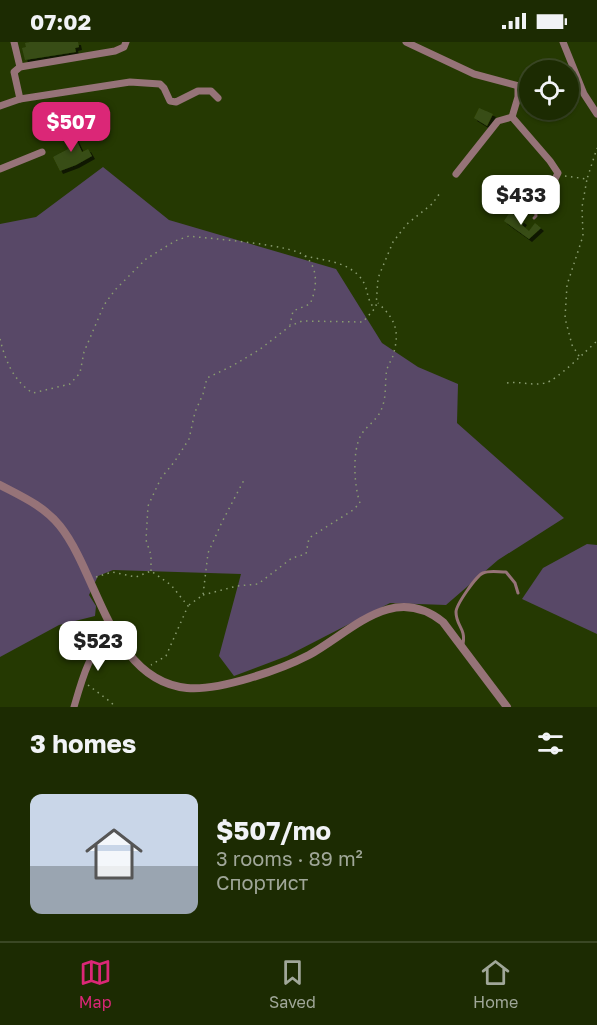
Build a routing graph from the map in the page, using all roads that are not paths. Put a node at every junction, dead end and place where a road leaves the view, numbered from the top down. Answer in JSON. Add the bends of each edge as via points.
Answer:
{"nodes":[{"id":1,"x":14,"y":42,"type":"edge"},
{"id":2,"x":126,"y":42,"type":"edge"},
{"id":3,"x":406,"y":42,"type":"edge"},
{"id":4,"x":563,"y":42,"type":"edge"},
{"id":5,"x":570,"y":60,"type":"edge"},
{"id":6,"x":20,"y":68,"type":"junction"},
{"id":7,"x":579,"y":85,"type":"edge"},
{"id":8,"x":518,"y":86,"type":"joint"},
{"id":9,"x":218,"y":98,"type":"dead end"},
{"id":10,"x":20,"y":99,"type":"junction"},
{"id":11,"x":0,"y":106,"type":"edge"},
{"id":12,"x":597,"y":114,"type":"edge"},
{"id":13,"x":512,"y":117,"type":"junction"},
{"id":14,"x":42,"y":152,"type":"dead end"},
{"id":15,"x":0,"y":169,"type":"edge"},
{"id":16,"x":456,"y":174,"type":"dead end"},
{"id":17,"x":539,"y":191,"type":"joint"},
{"id":18,"x":534,"y":218,"type":"dead end"},
{"id":19,"x":0,"y":485,"type":"edge"},
{"id":20,"x":518,"y":593,"type":"dead end"},
{"id":21,"x":113,"y":629,"type":"junction"},
{"id":22,"x":462,"y":646,"type":"junction"},
{"id":23,"x":74,"y":707,"type":"edge"},
{"id":24,"x":507,"y":707,"type":"edge"}],
"edges":[{"from":1,"to":6,"type":"street"},
{"from":2,"to":6,"type":"street","via":[[115,51]]},
{"from":3,"to":8,"type":"street","via":[[474,74]]},
{"from":4,"to":5,"type":"street"},
{"from":6,"to":10,"type":"street","via":[[14,72]]},
{"from":7,"to":12,"type":"street"},
{"from":8,"to":13,"type":"street"},
{"from":9,"to":10,"type":"street","via":[[211,91],[198,91],[170,101],[160,84],[130,82]]},
{"from":10,"to":11,"type":"street"},
{"from":13,"to":16,"type":"street","via":[[498,121]]},
{"from":13,"to":17,"type":"street","via":[[558,176]]},
{"from":14,"to":15,"type":"street"},
{"from":17,"to":18,"type":"lane"},
{"from":19,"to":21,"type":"street","via":[[41,507],[59,525]]},
{"from":20,"to":22,"type":"lane","via":[[506,572],[492,571],[478,577],[457,605],[456,616],[465,636]]},
{"from":21,"to":22,"type":"street","via":[[127,653],[144,669],[165,682],[186,688],[223,685],[292,663],[371,615],[393,608],[412,608],[434,615]]},
{"from":21,"to":23,"type":"street","via":[[103,638],[85,670]]},
{"from":22,"to":24,"type":"street"}]}
